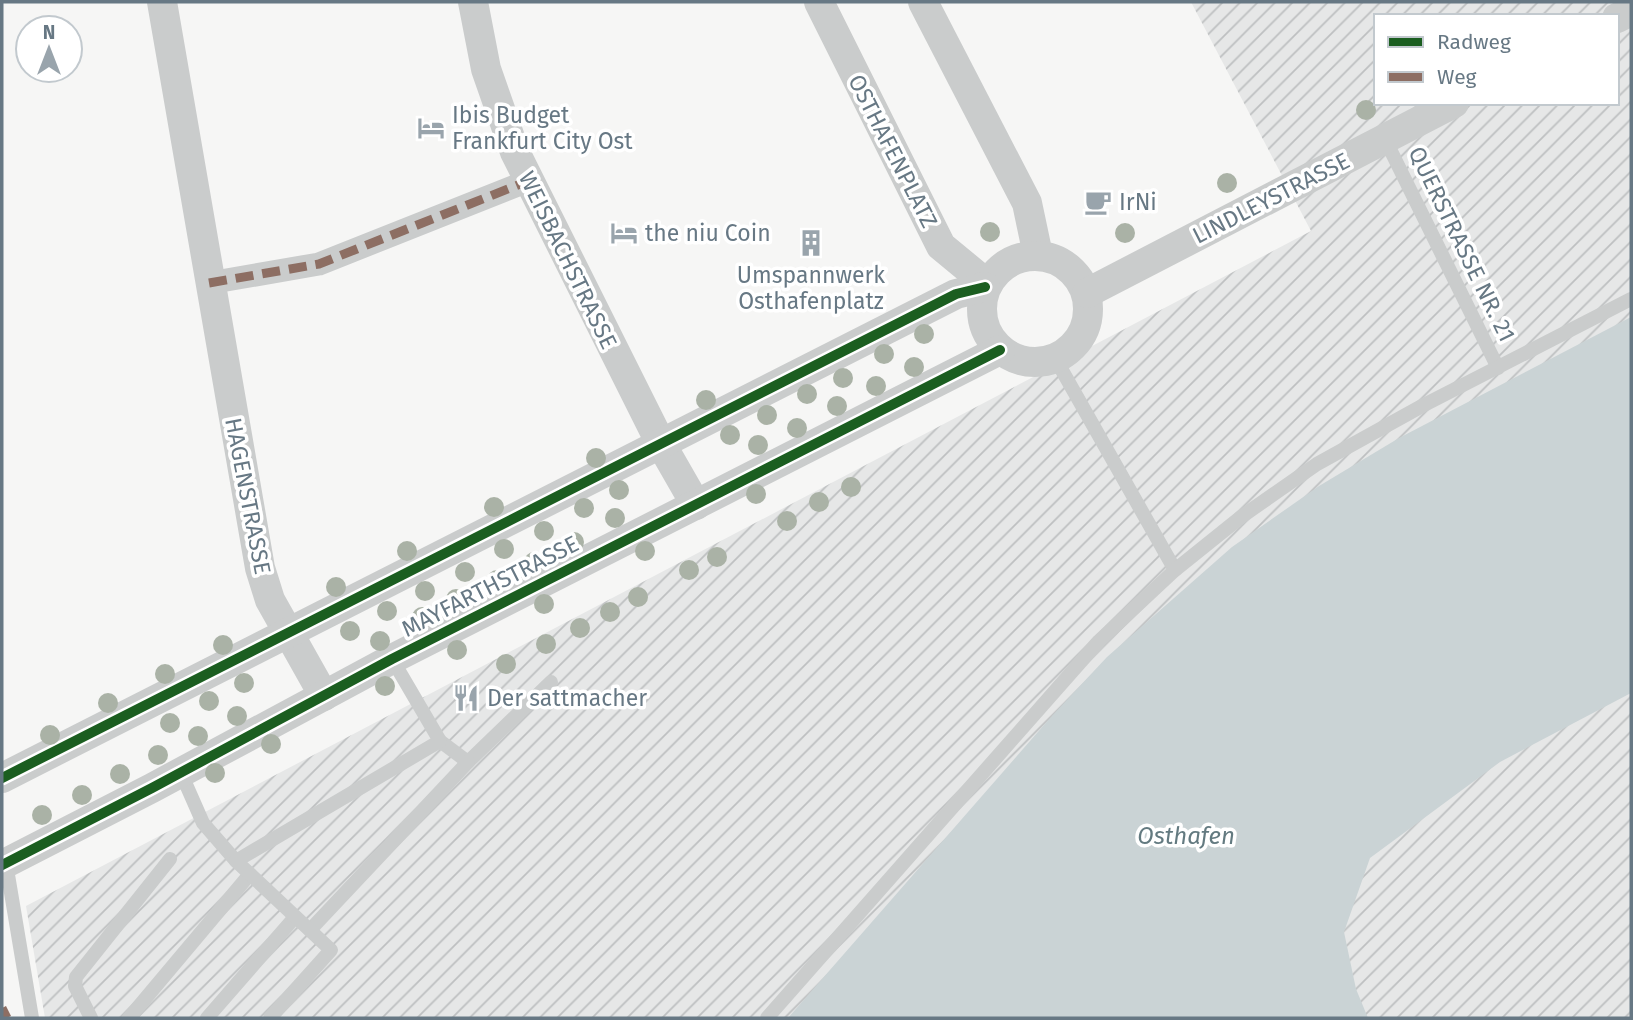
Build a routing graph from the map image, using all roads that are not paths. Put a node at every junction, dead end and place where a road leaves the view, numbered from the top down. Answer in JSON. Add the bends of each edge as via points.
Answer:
{"nodes":[{"id":1,"x":162,"y":2,"type":"edge"},
{"id":2,"x":473,"y":2,"type":"edge"},
{"id":3,"x":819,"y":2,"type":"edge"},
{"id":4,"x":923,"y":2,"type":"edge"},
{"id":5,"x":1450,"y":105,"type":"edge"},
{"id":6,"x":1385,"y":139,"type":"junction"},
{"id":7,"x":528,"y":181,"type":"junction"},
{"id":8,"x":1038,"y":255,"type":"junction"},
{"id":9,"x":209,"y":282,"type":"junction"},
{"id":10,"x":986,"y":285,"type":"junction"},
{"id":11,"x":1087,"y":293,"type":"junction"},
{"id":12,"x":1631,"y":299,"type":"edge"},
{"id":13,"x":1000,"y":350,"type":"junction"},
{"id":14,"x":1055,"y":358,"type":"junction"},
{"id":15,"x":1498,"y":368,"type":"junction"},
{"id":16,"x":660,"y":444,"type":"junction"},
{"id":17,"x":696,"y":505,"type":"junction"},
{"id":18,"x":1175,"y":570,"type":"junction"},
{"id":19,"x":288,"y":633,"type":"junction"},
{"id":20,"x":392,"y":659,"type":"junction"},
{"id":21,"x":551,"y":682,"type":"dead end"},
{"id":22,"x":324,"y":696,"type":"junction"},
{"id":23,"x":440,"y":741,"type":"junction"},
{"id":24,"x":468,"y":762,"type":"junction"},
{"id":25,"x":181,"y":773,"type":"junction"},
{"id":26,"x":2,"y":778,"type":"edge"},
{"id":27,"x":170,"y":859,"type":"dead end"},
{"id":28,"x":236,"y":861,"type":"junction"},
{"id":29,"x":4,"y":864,"type":"edge"},
{"id":30,"x":250,"y":874,"type":"junction"},
{"id":31,"x":295,"y":917,"type":"junction"},
{"id":32,"x":310,"y":930,"type":"junction"},
{"id":33,"x":32,"y":1018,"type":"edge"},
{"id":34,"x":91,"y":1018,"type":"edge"},
{"id":35,"x":129,"y":1018,"type":"edge"},
{"id":36,"x":207,"y":1018,"type":"edge"},
{"id":37,"x":270,"y":1018,"type":"edge"},
{"id":38,"x":767,"y":1018,"type":"edge"}],
"edges":[{"from":1,"to":9,"type":"street","name":"HAGENSTRASSE"},
{"from":2,"to":7,"type":"street","name":"WEISBACHSTRASSE","via":[[492,90]]},
{"from":3,"to":10,"type":"street","name":"OSTHAFENPLATZ","via":[[941,246]]},
{"from":4,"to":8,"type":"street","via":[[1027,203]]},
{"from":5,"to":6,"type":"street","name":"LINDLEYSTRASSE"},
{"from":6,"to":11,"type":"street","name":"LINDLEYSTRASSE"},
{"from":6,"to":15,"type":"lane","name":"QUERSTRASSE NR. 21"},
{"from":7,"to":9,"type":"street","via":[[319,264]]},
{"from":7,"to":16,"type":"street","name":"WEISBACHSTRASSE"},
{"from":8,"to":10,"type":"street","via":[[1003,265]]},
{"from":8,"to":11,"type":"street","via":[[1059,261],[1074,272]]},
{"from":9,"to":19,"type":"street","name":"HAGENSTRASSE","via":[[260,568]]},
{"from":10,"to":13,"type":"street","via":[[983,324]]},
{"from":10,"to":16,"type":"street","via":[[956,294]]},
{"from":11,"to":14,"type":"street","via":[[1083,334],[1071,349]]},
{"from":12,"to":15,"type":"lane"},
{"from":13,"to":14,"type":"street","via":[[1035,362]]},
{"from":13,"to":17,"type":"street","name":"MAYFARTHSTRASSE"},
{"from":14,"to":18,"type":"lane"},
{"from":15,"to":18,"type":"lane","via":[[1317,464]]},
{"from":16,"to":17,"type":"street","name":"WEISBACHSTRASSE"},
{"from":16,"to":19,"type":"street"},
{"from":17,"to":20,"type":"street","name":"MAYFARTHSTRASSE"},
{"from":18,"to":38,"type":"lane","via":[[1099,641]]},
{"from":19,"to":22,"type":"street","name":"HAGENSTRASSE"},
{"from":19,"to":26,"type":"street"},
{"from":20,"to":22,"type":"street","name":"MAYFARTHSTRASSE"},
{"from":20,"to":23,"type":"lane"},
{"from":21,"to":24,"type":"lane"},
{"from":22,"to":25,"type":"street","name":"MAYFARTHSTRASSE"},
{"from":23,"to":24,"type":"lane"},
{"from":23,"to":28,"type":"lane"},
{"from":24,"to":32,"type":"lane"},
{"from":25,"to":28,"type":"lane","via":[[202,823]]},
{"from":25,"to":29,"type":"street","name":"MAYFARTHSTRASSE"},
{"from":27,"to":34,"type":"lane","via":[[76,977],[75,986]]},
{"from":28,"to":30,"type":"lane"},
{"from":29,"to":33,"type":"lane"},
{"from":30,"to":31,"type":"lane"},
{"from":30,"to":35,"type":"lane"},
{"from":31,"to":32,"type":"lane"},
{"from":31,"to":36,"type":"lane"},
{"from":32,"to":37,"type":"lane","via":[[331,950]]}]}
